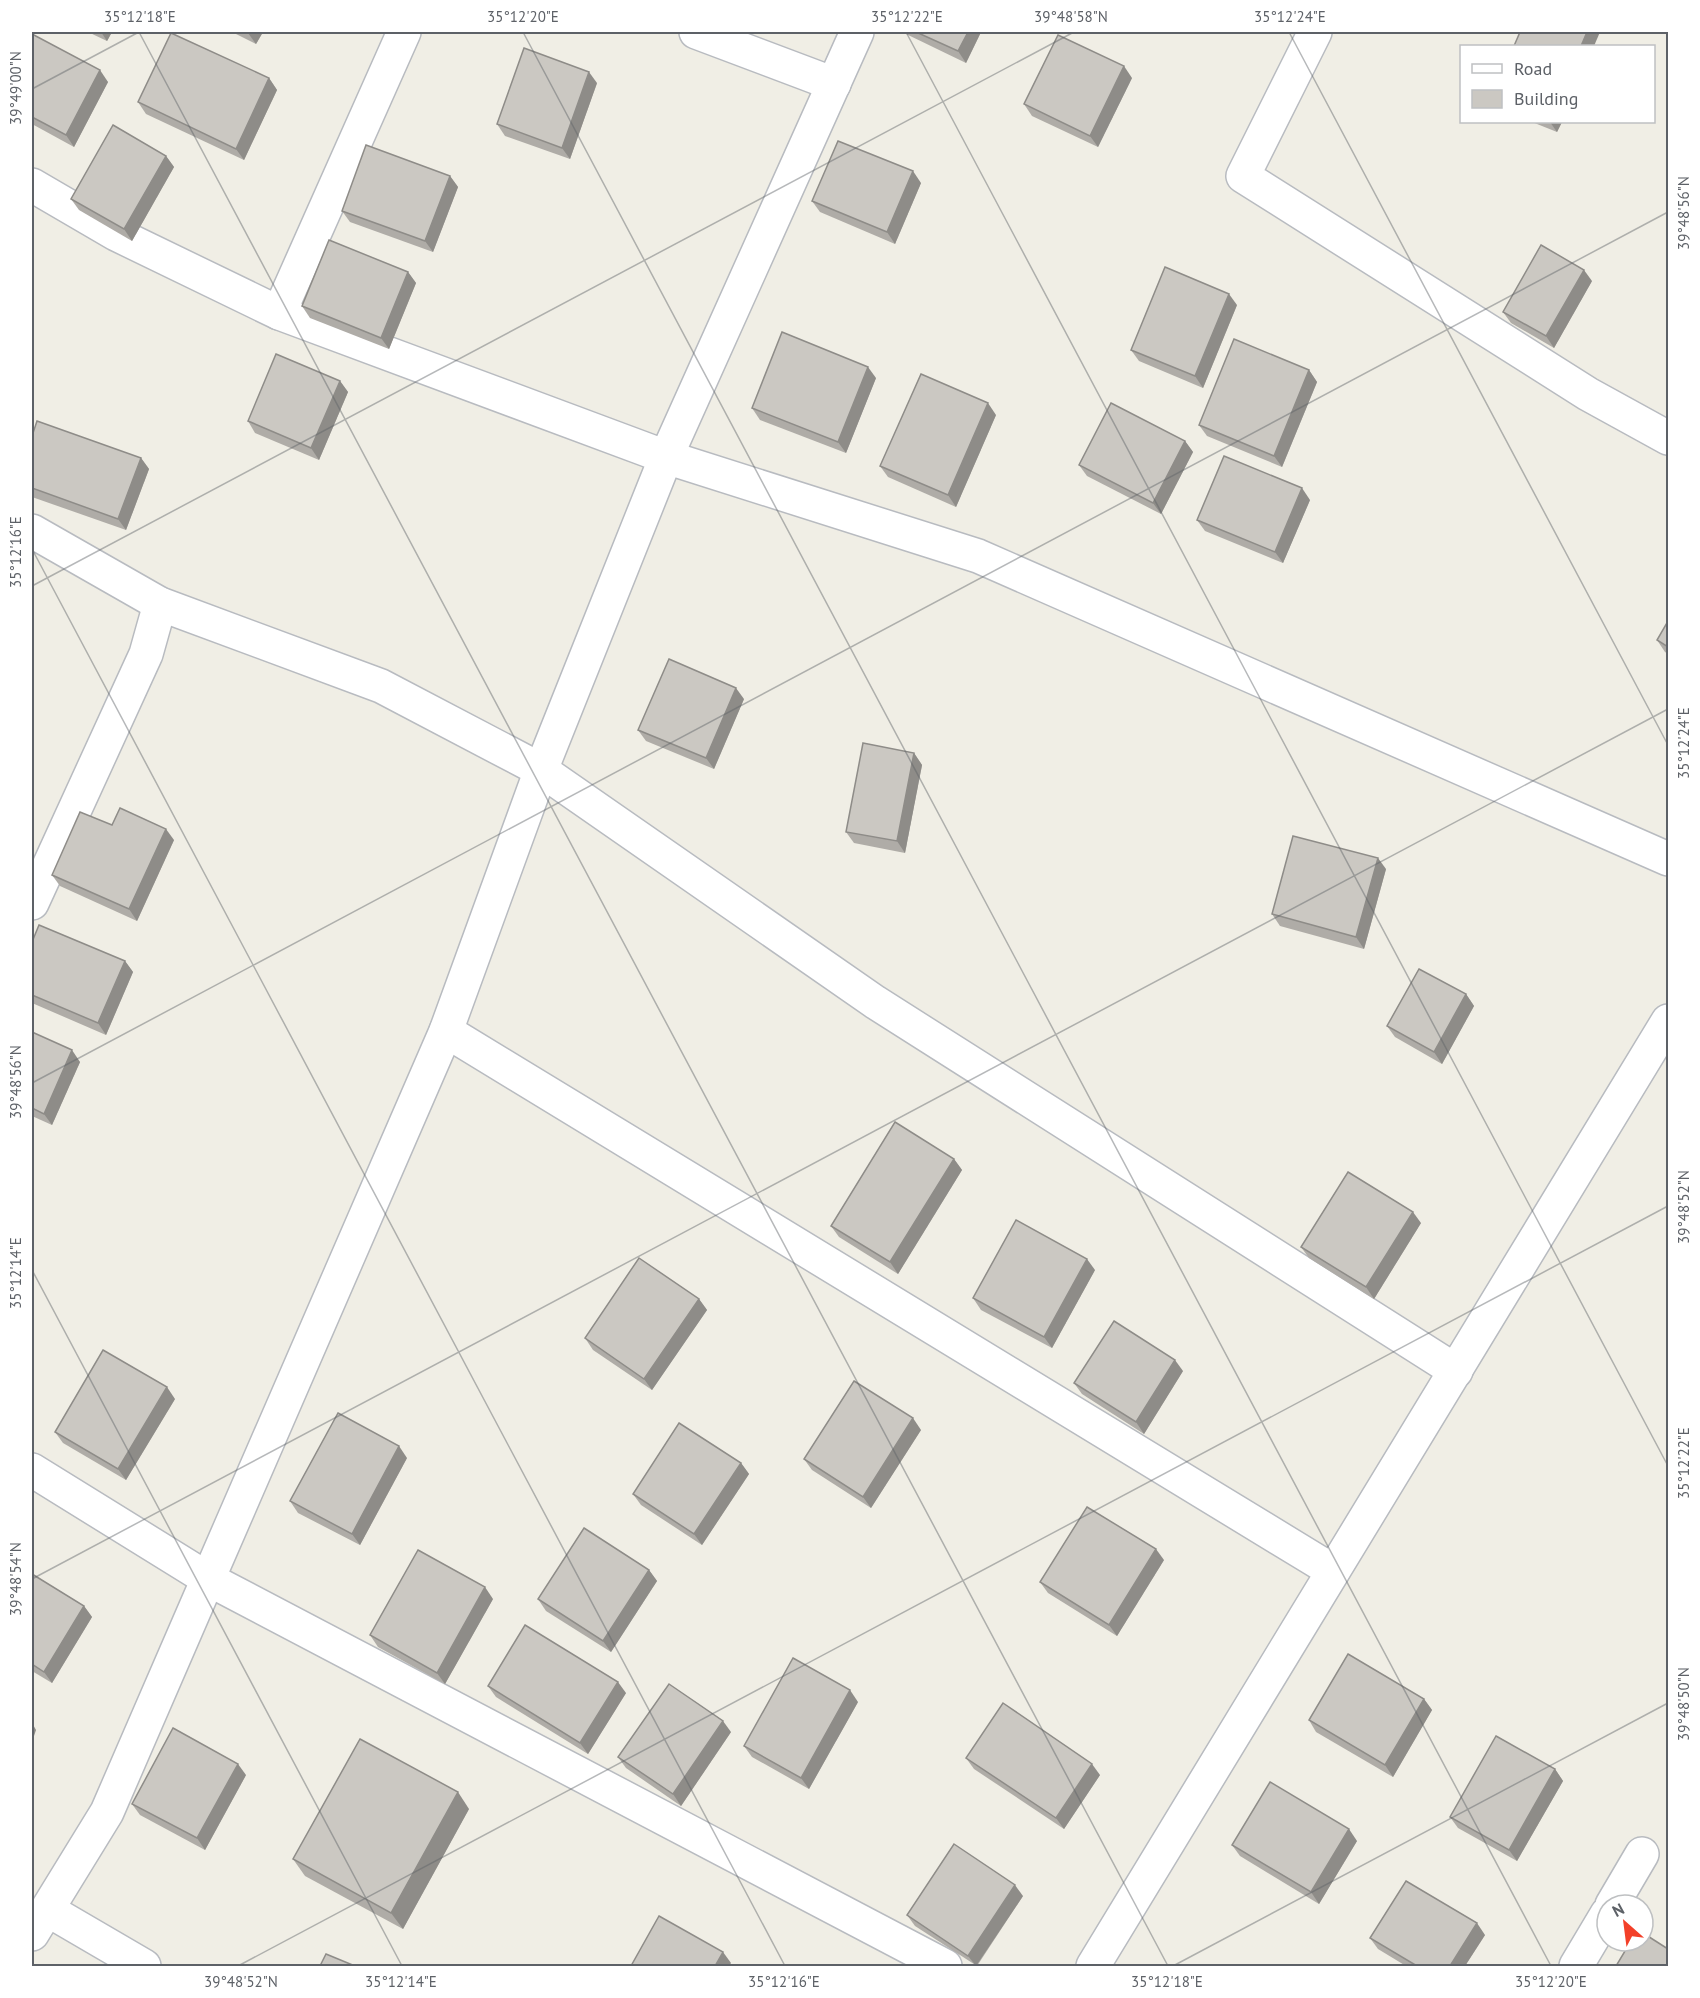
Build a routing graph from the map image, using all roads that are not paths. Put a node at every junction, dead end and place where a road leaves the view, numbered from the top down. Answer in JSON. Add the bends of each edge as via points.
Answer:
{"nodes":[{"id":1,"x":404,"y":32,"type":"edge"},
{"id":2,"x":696,"y":32,"type":"edge"},
{"id":3,"x":857,"y":32,"type":"edge"},
{"id":4,"x":1315,"y":32,"type":"edge"},
{"id":5,"x":834,"y":84,"type":"junction"},
{"id":6,"x":32,"y":185,"type":"edge"},
{"id":7,"x":279,"y":313,"type":"junction"},
{"id":8,"x":1668,"y":438,"type":"edge"},
{"id":9,"x":666,"y":457,"type":"junction"},
{"id":10,"x":32,"y":531,"type":"edge"},
{"id":11,"x":160,"y":604,"type":"junction"},
{"id":12,"x":541,"y":770,"type":"junction"},
{"id":13,"x":1668,"y":859,"type":"edge"},
{"id":14,"x":32,"y":903,"type":"edge"},
{"id":15,"x":1668,"y":1021,"type":"edge"},
{"id":16,"x":446,"y":1031,"type":"junction"},
{"id":17,"x":1659,"y":1055,"type":"edge"},
{"id":18,"x":1456,"y":1371,"type":"junction"},
{"id":19,"x":32,"y":1470,"type":"edge"},
{"id":20,"x":1333,"y":1571,"type":"junction"},
{"id":21,"x":208,"y":1579,"type":"junction"},
{"id":22,"x":1642,"y":1854,"type":"dead end"},
{"id":23,"x":1619,"y":1893,"type":"edge"},
{"id":24,"x":40,"y":1922,"type":"edge"},
{"id":25,"x":1595,"y":1934,"type":"edge"},
{"id":26,"x":144,"y":1966,"type":"edge"},
{"id":27,"x":945,"y":1966,"type":"edge"},
{"id":28,"x":1093,"y":1966,"type":"edge"},
{"id":29,"x":1576,"y":1966,"type":"edge"}],
"edges":[{"from":1,"to":7,"type":"street"},
{"from":2,"to":5,"type":"street"},
{"from":3,"to":5,"type":"street"},
{"from":4,"to":8,"type":"street","via":[[1243,176],[1588,394]]},
{"from":5,"to":9,"type":"street"},
{"from":6,"to":7,"type":"street","via":[[116,234]]},
{"from":7,"to":9,"type":"street"},
{"from":9,"to":12,"type":"street"},
{"from":9,"to":13,"type":"street","via":[[978,556]]},
{"from":10,"to":11,"type":"street"},
{"from":11,"to":12,"type":"street","via":[[381,686]]},
{"from":11,"to":14,"type":"street","via":[[146,654]]},
{"from":12,"to":16,"type":"street"},
{"from":12,"to":18,"type":"street","via":[[875,1002]]},
{"from":15,"to":17,"type":"street"},
{"from":16,"to":20,"type":"street"},
{"from":16,"to":21,"type":"street"},
{"from":17,"to":18,"type":"street"},
{"from":18,"to":20,"type":"street"},
{"from":19,"to":21,"type":"street"},
{"from":20,"to":28,"type":"street"},
{"from":21,"to":24,"type":"street","via":[[107,1812]]},
{"from":21,"to":27,"type":"street"},
{"from":22,"to":23,"type":"street"},
{"from":24,"to":26,"type":"street"},
{"from":25,"to":29,"type":"street"}]}
